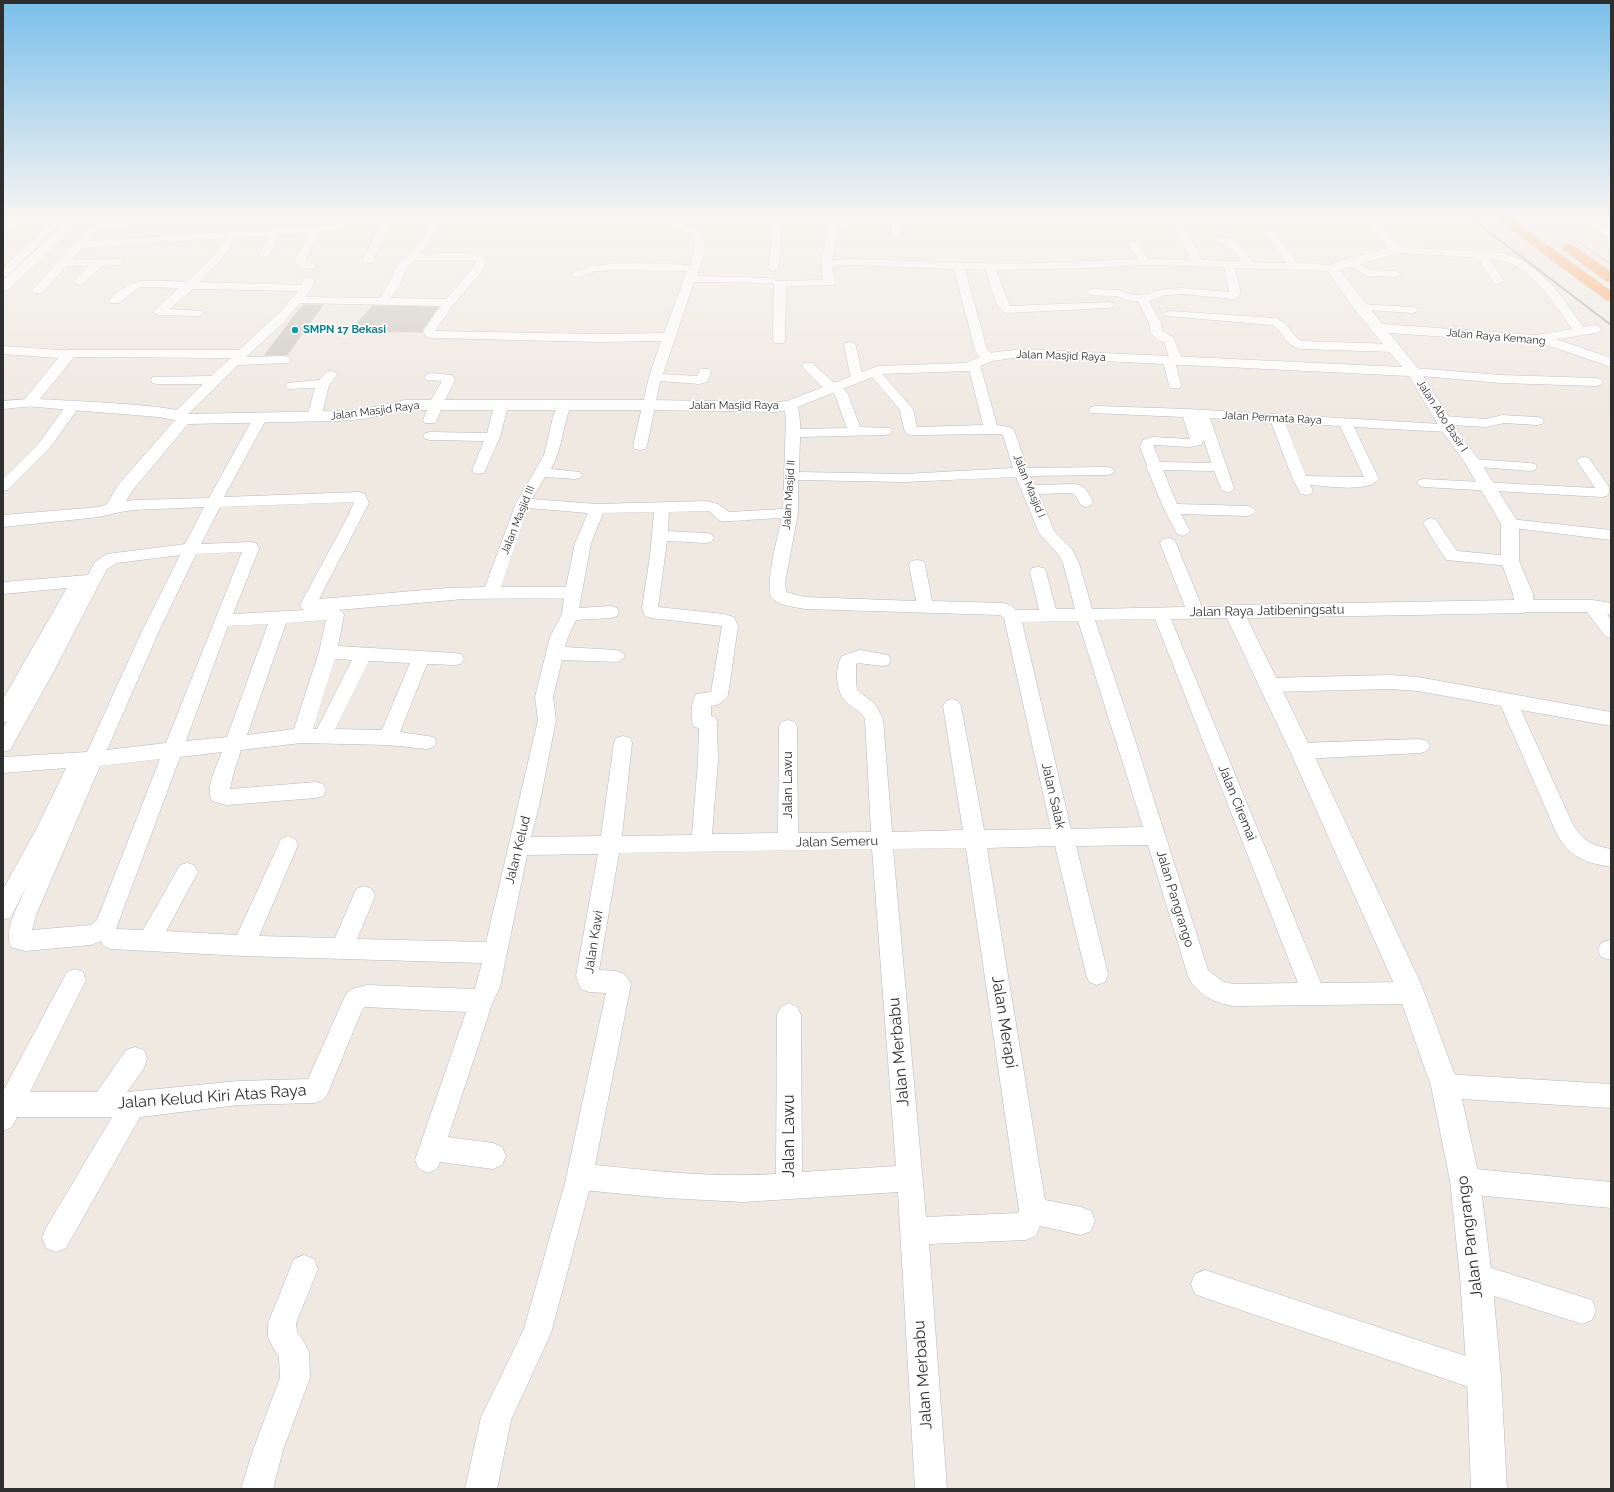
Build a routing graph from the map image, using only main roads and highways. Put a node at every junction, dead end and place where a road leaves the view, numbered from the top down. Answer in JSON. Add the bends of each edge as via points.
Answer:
{"nodes":[{"id":1,"x":1594,"y":286,"type":"edge"},
{"id":2,"x":1611,"y":298,"type":"edge"}],
"edges":[{"from":1,"to":2,"type":"highway"}]}
